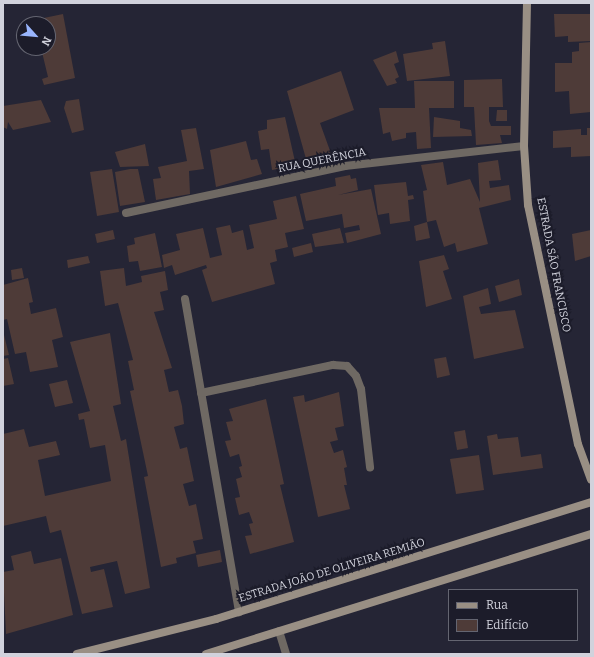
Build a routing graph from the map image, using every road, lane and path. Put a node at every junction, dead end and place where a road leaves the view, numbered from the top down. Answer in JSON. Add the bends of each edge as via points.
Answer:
{"nodes":[{"id":1,"x":527,"y":3,"type":"edge"},
{"id":2,"x":524,"y":146,"type":"junction"},
{"id":3,"x":126,"y":213,"type":"dead end"},
{"id":4,"x":184,"y":300,"type":"dead end"},
{"id":5,"x":201,"y":393,"type":"junction"},
{"id":6,"x":370,"y":467,"type":"dead end"},
{"id":7,"x":591,"y":480,"type":"edge"},
{"id":8,"x":591,"y":502,"type":"edge"},
{"id":9,"x":591,"y":534,"type":"edge"},
{"id":10,"x":239,"y":612,"type":"junction"},
{"id":11,"x":279,"y":632,"type":"junction"},
{"id":12,"x":77,"y":654,"type":"edge"},
{"id":13,"x":206,"y":654,"type":"edge"},
{"id":14,"x":286,"y":654,"type":"edge"}],
"edges":[{"from":1,"to":2,"type":"main road","name":"ESTRADA SÃO FRANCISCO"},
{"from":2,"to":3,"type":"street","name":"RUA QUERÊNCIA","via":[[345,166]]},
{"from":2,"to":7,"type":"main road","name":"ESTRADA SÃO FRANCISCO","via":[[528,205],[578,444]]},
{"from":4,"to":5,"type":"street"},
{"from":5,"to":6,"type":"street","via":[[333,365],[347,366],[356,376],[361,389]]},
{"from":5,"to":10,"type":"street"},
{"from":8,"to":10,"type":"main road","name":"ESTRADA JOÃO DE OLIVEIRA REMIÃO"},
{"from":9,"to":11,"type":"main road"},
{"from":10,"to":12,"type":"main road","name":"ESTRADA JOÃO DE OLIVEIRA REMIÃO"},
{"from":11,"to":13,"type":"main road"},
{"from":11,"to":14,"type":"street"}]}
